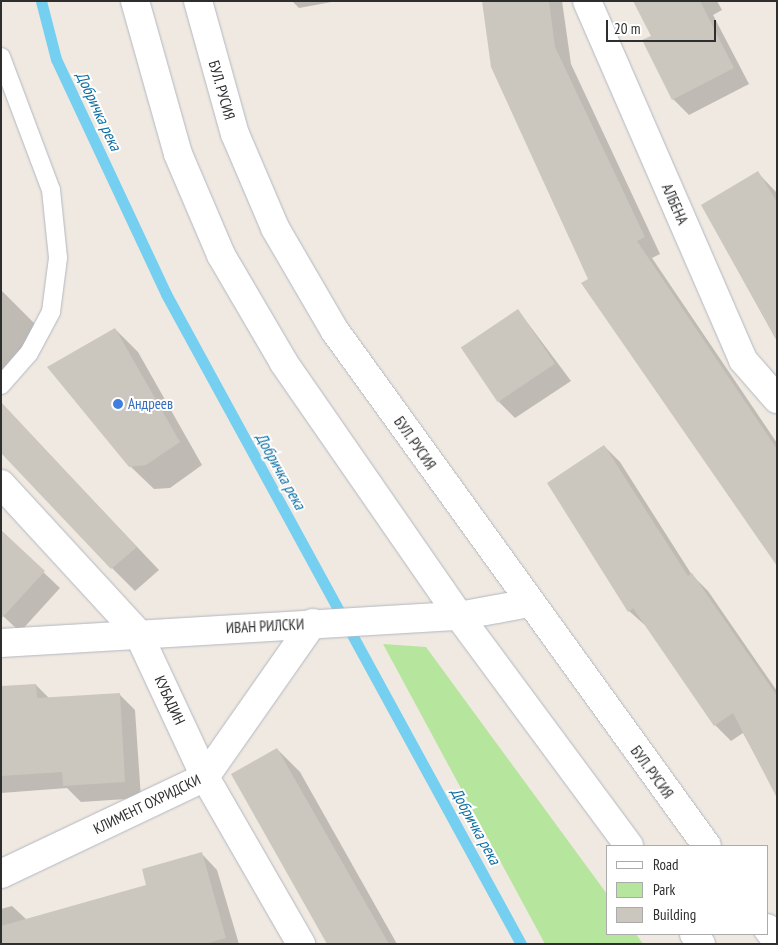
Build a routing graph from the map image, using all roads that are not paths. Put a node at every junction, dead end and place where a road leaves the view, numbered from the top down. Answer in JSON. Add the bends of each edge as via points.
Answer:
{"nodes":[{"id":1,"x":135,"y":1,"type":"edge"},
{"id":2,"x":198,"y":1,"type":"edge"},
{"id":3,"x":587,"y":1,"type":"edge"},
{"id":4,"x":1,"y":57,"type":"edge"},
{"id":5,"x":1,"y":385,"type":"edge"},
{"id":6,"x":777,"y":399,"type":"edge"},
{"id":7,"x":1,"y":484,"type":"edge"},
{"id":8,"x":528,"y":604,"type":"junction"},
{"id":9,"x":459,"y":616,"type":"junction"},
{"id":10,"x":320,"y":623,"type":"junction"},
{"id":11,"x":138,"y":633,"type":"junction"},
{"id":12,"x":1,"y":643,"type":"edge"},
{"id":13,"x":205,"y":777,"type":"junction"},
{"id":14,"x":628,"y":845,"type":"edge"},
{"id":15,"x":706,"y":845,"type":"edge"},
{"id":16,"x":1,"y":874,"type":"edge"},
{"id":17,"x":768,"y":929,"type":"edge"},
{"id":18,"x":777,"y":942,"type":"edge"},
{"id":19,"x":301,"y":944,"type":"edge"}],
"edges":[{"from":1,"to":9,"type":"main road","via":[[178,154],[221,255],[284,364]]},
{"from":2,"to":8,"type":"main road","name":"БУЛ. РУСИЯ","via":[[235,134],[275,228],[335,330]]},
{"from":3,"to":6,"type":"main road","name":"АЛБЕНА","via":[[743,360]]},
{"from":4,"to":5,"type":"lane","via":[[51,190],[58,258],[51,312],[29,354]]},
{"from":7,"to":11,"type":"main road","name":"КУБАДИН"},
{"from":8,"to":9,"type":"main road","name":"ИВАН РИЛСКИ"},
{"from":8,"to":15,"type":"main road","name":"БУЛ. РУСИЯ"},
{"from":9,"to":10,"type":"main road","name":"ИВАН РИЛСКИ"},
{"from":9,"to":14,"type":"main road"},
{"from":10,"to":11,"type":"main road","name":"ИВАН РИЛСКИ"},
{"from":10,"to":13,"type":"main road","name":"КЛИМЕНТ ОХРИДСКИ"},
{"from":11,"to":12,"type":"main road","name":"ИВАН РИЛСКИ"},
{"from":11,"to":13,"type":"main road","name":"КУБАДИН"},
{"from":13,"to":16,"type":"main road","name":"КЛИМЕНТ ОХРИДСКИ"},
{"from":13,"to":19,"type":"main road","name":"КУБАДИН"},
{"from":17,"to":18,"type":"main road"}]}
